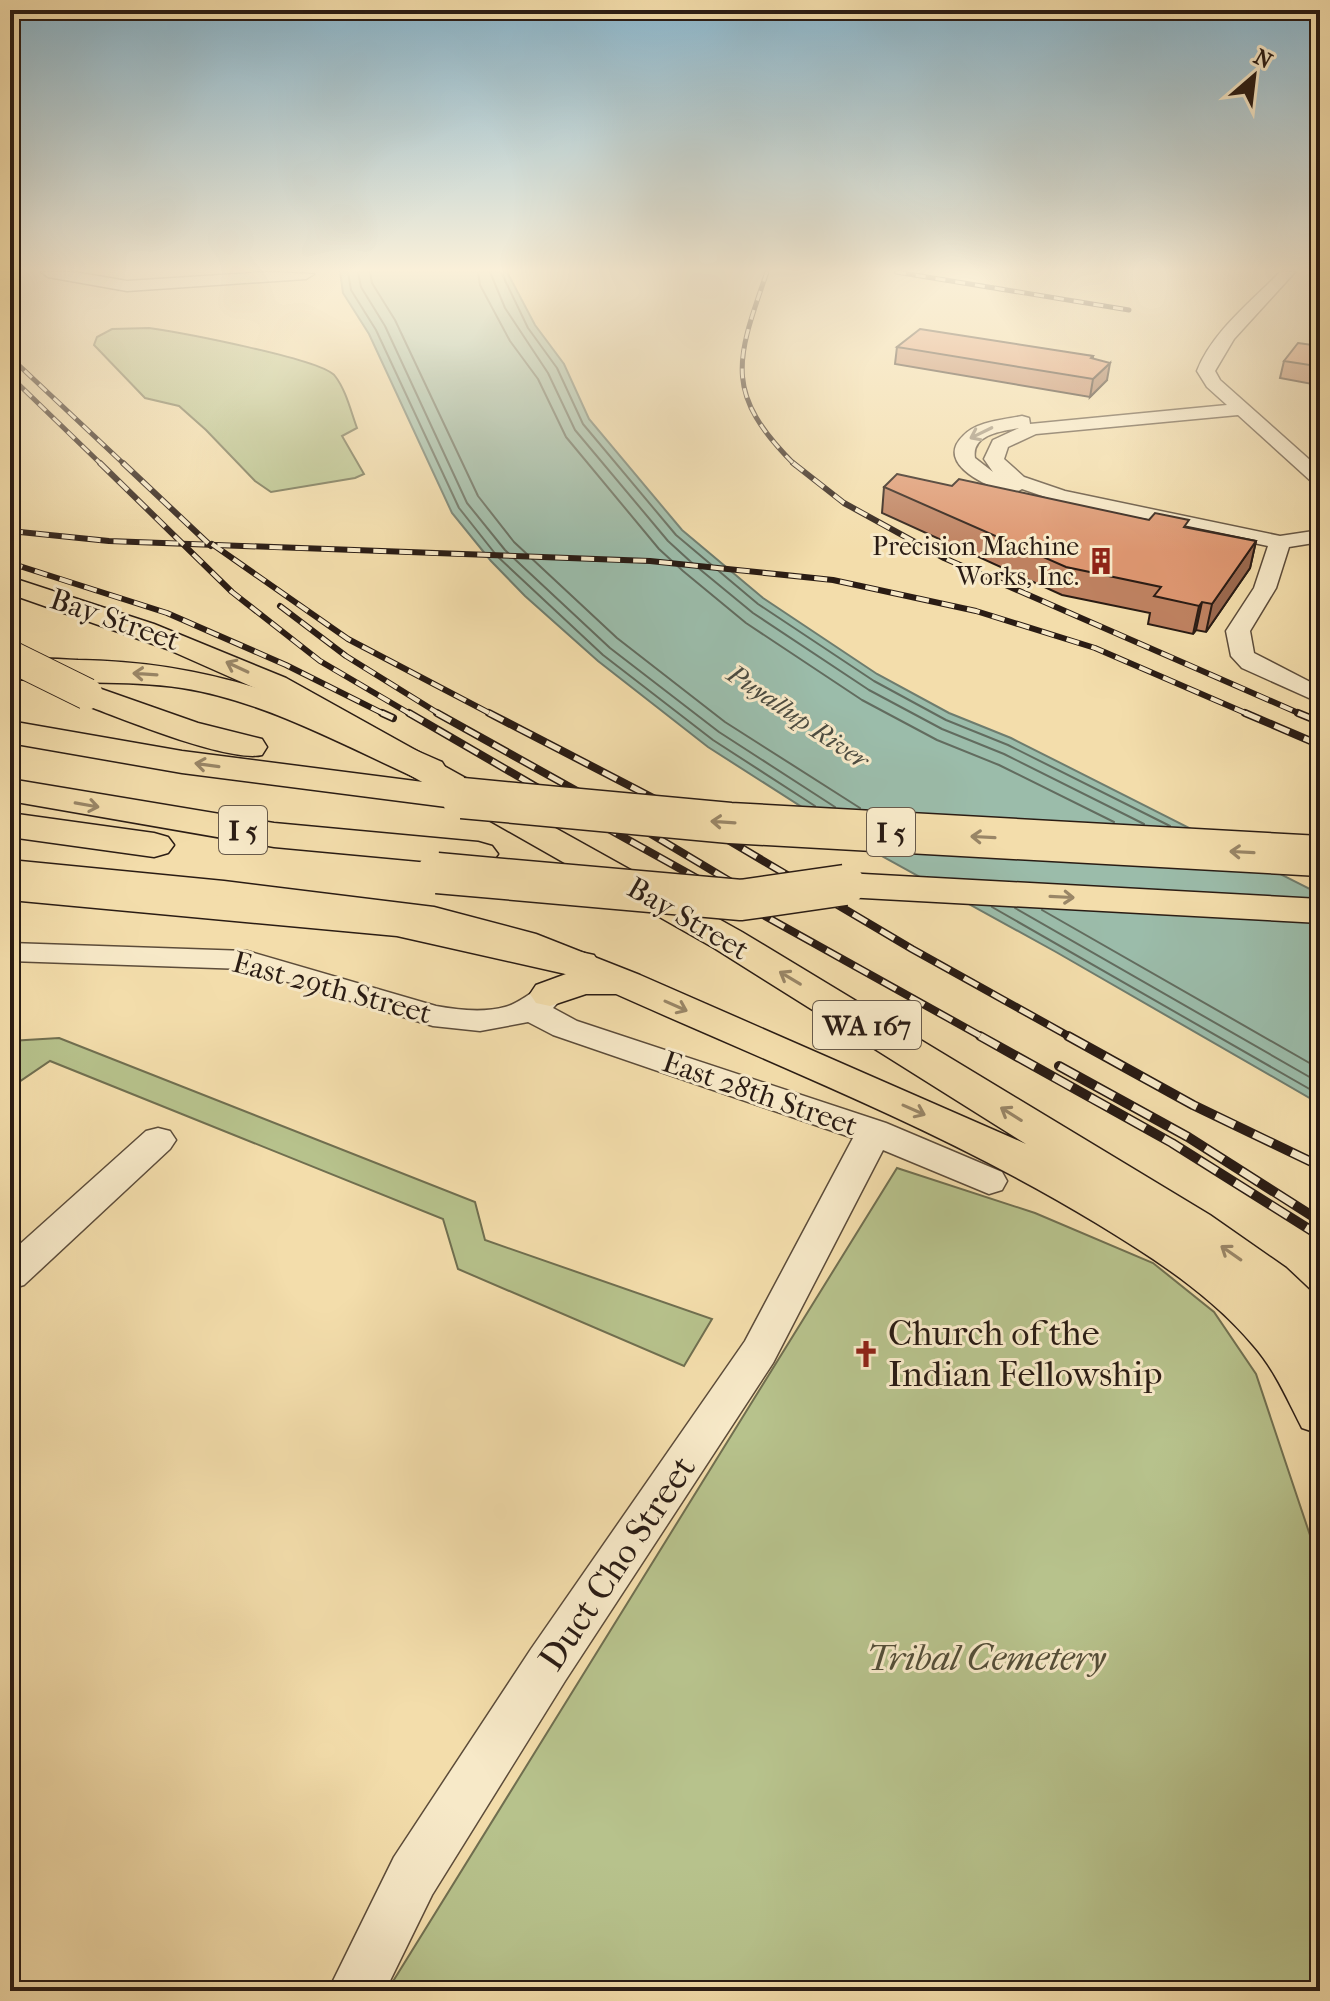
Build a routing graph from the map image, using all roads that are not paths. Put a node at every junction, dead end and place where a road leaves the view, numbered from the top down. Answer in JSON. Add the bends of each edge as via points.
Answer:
{"nodes":[{"id":1,"x":1208,"y":365,"type":"edge"},
{"id":2,"x":1213,"y":383,"type":"junction"},
{"id":3,"x":1241,"y":409,"type":"junction"},
{"id":4,"x":1160,"y":417,"type":"junction"},
{"id":5,"x":1113,"y":420,"type":"junction"},
{"id":6,"x":1271,"y":437,"type":"junction"},
{"id":7,"x":1317,"y":478,"type":"edge"},
{"id":8,"x":1060,"y":496,"type":"junction"},
{"id":9,"x":1320,"y":536,"type":"edge"},
{"id":10,"x":1280,"y":542,"type":"junction"},
{"id":11,"x":10,"y":585,"type":"edge"},
{"id":12,"x":10,"y":656,"type":"edge"},
{"id":13,"x":10,"y":669,"type":"edge"},
{"id":14,"x":1320,"y":696,"type":"edge"},
{"id":15,"x":12,"y":732,"type":"edge"},
{"id":16,"x":429,"y":770,"type":"junction"},
{"id":17,"x":10,"y":790,"type":"edge"},
{"id":18,"x":462,"y":798,"type":"junction"},
{"id":19,"x":10,"y":825,"type":"edge"},
{"id":20,"x":1320,"y":856,"type":"edge"},
{"id":21,"x":10,"y":871,"type":"edge"},
{"id":22,"x":845,"y":885,"type":"junction"},
{"id":23,"x":10,"y":888,"type":"edge"},
{"id":24,"x":1320,"y":911,"type":"edge"},
{"id":25,"x":10,"y":952,"type":"edge"},
{"id":26,"x":554,"y":989,"type":"junction"},
{"id":27,"x":874,"y":1132,"type":"junction"},
{"id":28,"x":158,"y":1140,"type":"dead end"},
{"id":29,"x":989,"y":1181,"type":"dead end"},
{"id":30,"x":10,"y":1275,"type":"edge"},
{"id":31,"x":1320,"y":1334,"type":"edge"},
{"id":32,"x":1320,"y":1413,"type":"edge"},
{"id":33,"x":356,"y":1991,"type":"edge"}],
"edges":[{"from":1,"to":2,"type":"street"},
{"from":2,"to":3,"type":"street"},
{"from":2,"to":4,"type":"street","via":[[1188,406]]},
{"from":3,"to":4,"type":"street"},
{"from":3,"to":6,"type":"street"},
{"from":4,"to":5,"type":"street"},
{"from":4,"to":6,"type":"street","via":[[1228,423]]},
{"from":5,"to":8,"type":"street","via":[[1032,429],[1005,439],[996,449],[996,465],[1008,476]]},
{"from":5,"to":8,"type":"street","one_way":true,"via":[[1012,423],[979,432],[963,447],[965,462],[983,476]]},
{"from":6,"to":7,"type":"street"},
{"from":8,"to":10,"type":"street"},
{"from":9,"to":10,"type":"street"},
{"from":10,"to":14,"type":"street","via":[[1265,588],[1238,631],[1240,645],[1251,663]]},
{"from":16,"to":11,"type":"main road","name":"Bay Street","one_way":true,"via":[[232,664]]},
{"from":12,"to":18,"type":"highway","bridge":true,"via":[[87,694],[186,730]]},
{"from":16,"to":13,"type":"highway","one_way":true,"via":[[276,705],[208,683],[108,671]]},
{"from":18,"to":15,"type":"highway","number":"I 5","one_way":true},
{"from":31,"to":16,"type":"main road","name":"Bay Street","number":"WA 167","one_way":true,"via":[[1269,1281],[1194,1227],[728,940]]},
{"from":17,"to":22,"type":"highway","number":"I 5","one_way":true,"bridge":true,"via":[[274,835]]},
{"from":20,"to":18,"type":"highway","number":"I 5","one_way":true,"bridge":true,"via":[[730,823]]},
{"from":19,"to":22,"type":"highway","bridge":true,"via":[[178,848],[741,900]]},
{"from":21,"to":26,"type":"main road","number":"WA 167","via":[[398,911],[496,934]]},
{"from":22,"to":24,"type":"highway","number":"I 5","one_way":true},
{"from":23,"to":26,"type":"highway","via":[[397,924],[497,944],[545,967]]},
{"from":25,"to":26,"type":"street","name":"East 29th Street","via":[[247,960],[461,1021],[497,1019]]},
{"from":26,"to":27,"type":"street","name":"East 28th Street","via":[[565,1028]]},
{"from":26,"to":32,"type":"main road","number":"WA 167","one_way":true,"via":[[626,984],[982,1140],[1064,1182],[1158,1238],[1223,1285],[1294,1361]]},
{"from":27,"to":29,"type":"street","name":"East 28th Street"},
{"from":27,"to":33,"type":"street","name":"Duct Cho Street","via":[[759,1352],[413,1876]]},
{"from":28,"to":30,"type":"street"}]}
